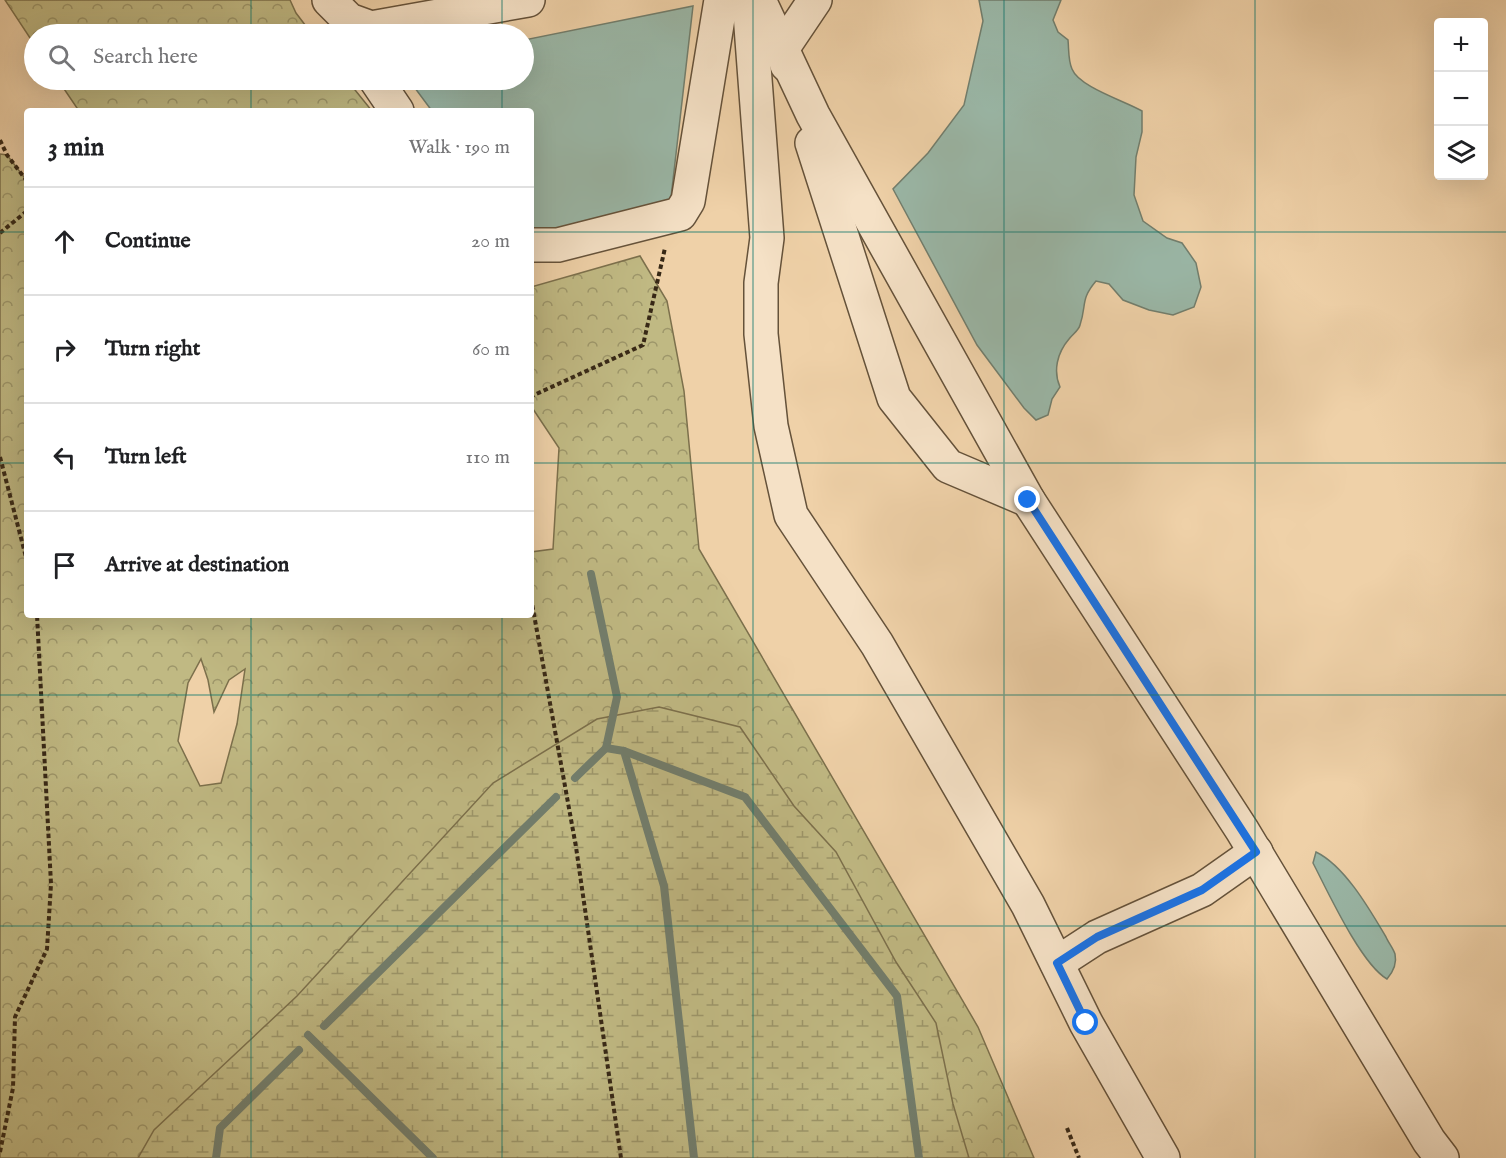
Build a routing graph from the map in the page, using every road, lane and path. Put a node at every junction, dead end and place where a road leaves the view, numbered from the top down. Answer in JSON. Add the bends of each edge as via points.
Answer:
{"nodes":[{"id":1,"x":329,"y":0,"type":"edge"},
{"id":2,"x":528,"y":0,"type":"edge"},
{"id":3,"x":721,"y":0,"type":"edge"},
{"id":4,"x":749,"y":0,"type":"edge"},
{"id":5,"x":759,"y":0,"type":"edge"},
{"id":6,"x":815,"y":0,"type":"edge"},
{"id":7,"x":357,"y":24,"type":"edge"},
{"id":8,"x":406,"y":24,"type":"edge"},
{"id":9,"x":782,"y":49,"type":"junction"},
{"id":10,"x":383,"y":90,"type":"edge"},
{"id":11,"x":395,"y":108,"type":"edge"},
{"id":12,"x":0,"y":140,"type":"edge"},
{"id":13,"x":24,"y":177,"type":"edge"},
{"id":14,"x":24,"y":213,"type":"edge"},
{"id":15,"x":672,"y":218,"type":"junction"},
{"id":16,"x":0,"y":233,"type":"edge"},
{"id":17,"x":534,"y":245,"type":"edge"},
{"id":18,"x":534,"y":395,"type":"edge"},
{"id":19,"x":0,"y":457,"type":"edge"},
{"id":20,"x":1028,"y":500,"type":"junction"},
{"id":21,"x":24,"y":549,"type":"edge"},
{"id":22,"x":534,"y":615,"type":"edge"},
{"id":23,"x":37,"y":618,"type":"edge"},
{"id":24,"x":1256,"y":852,"type":"junction"},
{"id":25,"x":1057,"y":963,"type":"junction"},
{"id":26,"x":1067,"y":1128,"type":"dead end"},
{"id":27,"x":0,"y":1152,"type":"edge"},
{"id":28,"x":1428,"y":1152,"type":"edge"},
{"id":29,"x":621,"y":1158,"type":"edge"},
{"id":30,"x":1079,"y":1158,"type":"edge"},
{"id":31,"x":1163,"y":1158,"type":"edge"}],
"edges":[{"from":1,"to":7,"type":"lane"},
{"from":2,"to":8,"type":"lane"},
{"from":3,"to":15,"type":"lane","via":[[688,201],[680,214]]},
{"from":4,"to":25,"type":"lane","via":[[767,238],[761,283],[761,334],[771,426],[791,515],[877,644],[1028,905]]},
{"from":5,"to":9,"type":"lane"},
{"from":6,"to":9,"type":"lane"},
{"from":9,"to":20,"type":"lane","via":[[813,115]]},
{"from":9,"to":20,"type":"lane","via":[[894,398],[948,466]]},
{"from":10,"to":11,"type":"lane"},
{"from":12,"to":13,"type":"path"},
{"from":14,"to":16,"type":"path"},
{"from":15,"to":17,"type":"lane","via":[[558,245]]},
{"from":15,"to":18,"type":"path","via":[[643,345]]},
{"from":19,"to":21,"type":"path"},
{"from":20,"to":24,"type":"lane"},
{"from":22,"to":29,"type":"path","via":[[576,847]]},
{"from":23,"to":27,"type":"path","via":[[51,884],[47,949],[15,1017],[13,1088]]},
{"from":24,"to":25,"type":"lane","via":[[1202,890],[1097,937]]},
{"from":24,"to":28,"type":"lane"},
{"from":25,"to":31,"type":"lane","via":[[1086,1023]]},
{"from":26,"to":30,"type":"path"}]}
